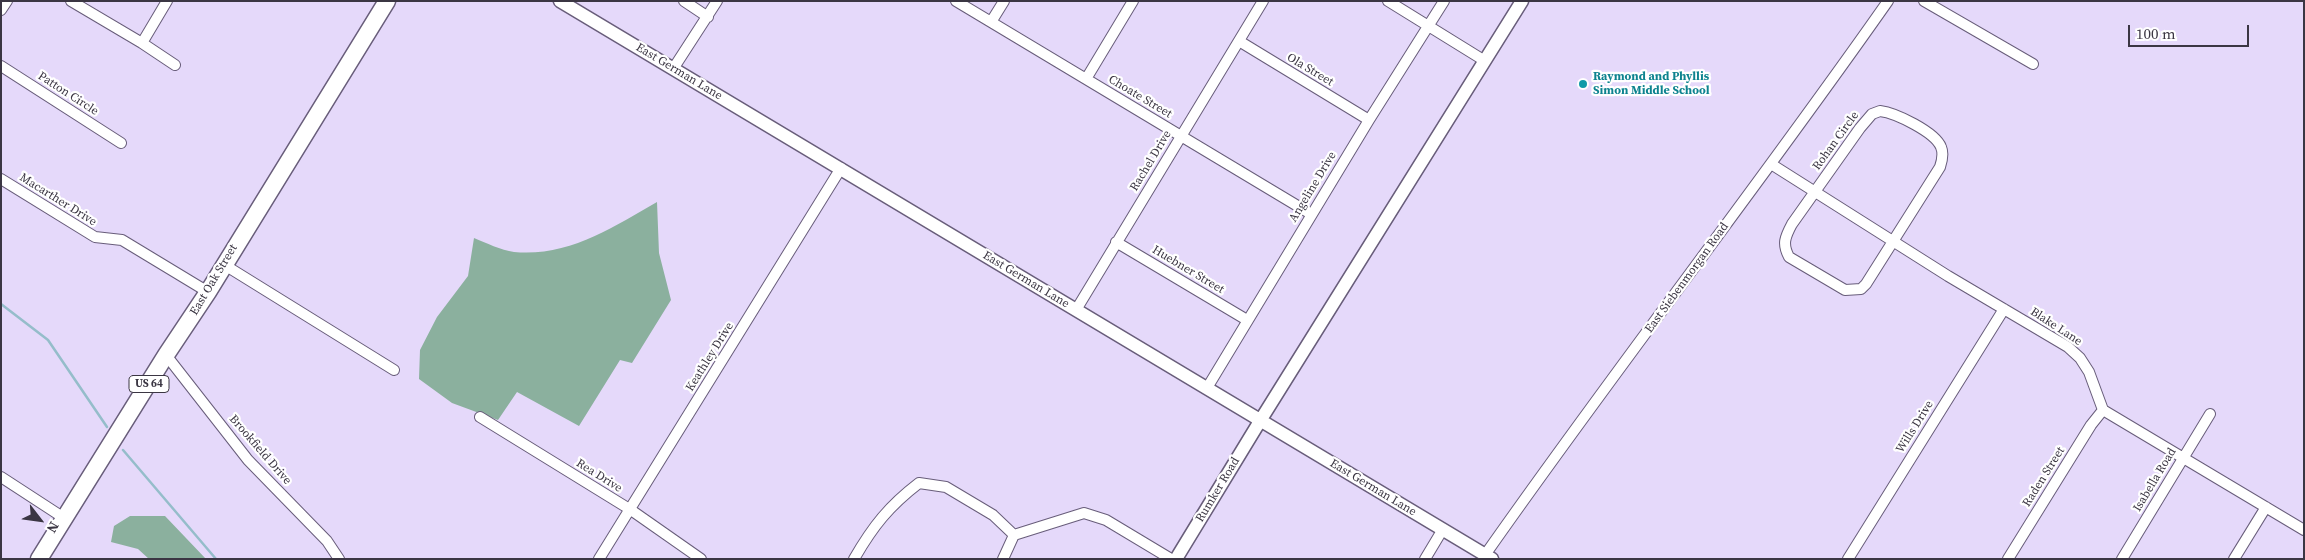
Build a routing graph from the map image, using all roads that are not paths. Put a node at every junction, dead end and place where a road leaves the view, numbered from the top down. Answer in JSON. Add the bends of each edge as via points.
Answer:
{"nodes":[{"id":1,"x":7,"y":1,"type":"edge"},
{"id":2,"x":71,"y":1,"type":"edge"},
{"id":3,"x":167,"y":1,"type":"edge"},
{"id":4,"x":387,"y":1,"type":"edge"},
{"id":5,"x":560,"y":1,"type":"edge"},
{"id":6,"x":684,"y":1,"type":"edge"},
{"id":7,"x":717,"y":1,"type":"edge"},
{"id":8,"x":956,"y":1,"type":"edge"},
{"id":9,"x":1004,"y":1,"type":"edge"},
{"id":10,"x":1133,"y":1,"type":"edge"},
{"id":11,"x":1263,"y":1,"type":"edge"},
{"id":12,"x":1388,"y":1,"type":"edge"},
{"id":13,"x":1444,"y":1,"type":"edge"},
{"id":14,"x":1522,"y":1,"type":"edge"},
{"id":15,"x":1888,"y":1,"type":"edge"},
{"id":16,"x":1924,"y":1,"type":"edge"},
{"id":17,"x":1,"y":10,"type":"edge"},
{"id":18,"x":708,"y":17,"type":"junction"},
{"id":19,"x":991,"y":22,"type":"junction"},
{"id":20,"x":1427,"y":25,"type":"junction"},
{"id":21,"x":1239,"y":41,"type":"junction"},
{"id":22,"x":142,"y":43,"type":"junction"},
{"id":23,"x":1485,"y":60,"type":"junction"},
{"id":24,"x":2032,"y":64,"type":"dead end"},
{"id":25,"x":1,"y":66,"type":"edge"},
{"id":26,"x":176,"y":66,"type":"dead end"},
{"id":27,"x":673,"y":69,"type":"junction"},
{"id":28,"x":1086,"y":79,"type":"junction"},
{"id":29,"x":1369,"y":120,"type":"junction"},
{"id":30,"x":1180,"y":136,"type":"junction"},
{"id":31,"x":121,"y":143,"type":"dead end"},
{"id":32,"x":1772,"y":164,"type":"junction"},
{"id":33,"x":841,"y":168,"type":"junction"},
{"id":34,"x":1,"y":179,"type":"edge"},
{"id":35,"x":1815,"y":192,"type":"junction"},
{"id":36,"x":1311,"y":214,"type":"junction"},
{"id":37,"x":1893,"y":241,"type":"junction"},
{"id":38,"x":1116,"y":242,"type":"junction"},
{"id":39,"x":223,"y":264,"type":"junction"},
{"id":40,"x":208,"y":292,"type":"junction"},
{"id":41,"x":2004,"y":309,"type":"junction"},
{"id":42,"x":1076,"y":310,"type":"junction"},
{"id":43,"x":1247,"y":320,"type":"junction"},
{"id":44,"x":166,"y":355,"type":"junction"},
{"id":45,"x":394,"y":370,"type":"dead end"},
{"id":46,"x":1207,"y":388,"type":"junction"},
{"id":47,"x":2103,"y":410,"type":"junction"},
{"id":48,"x":2210,"y":414,"type":"dead end"},
{"id":49,"x":480,"y":417,"type":"dead end"},
{"id":50,"x":1260,"y":421,"type":"junction"},
{"id":51,"x":2184,"y":458,"type":"junction"},
{"id":52,"x":1,"y":477,"type":"edge"},
{"id":53,"x":2266,"y":507,"type":"junction"},
{"id":54,"x":631,"y":510,"type":"junction"},
{"id":55,"x":64,"y":518,"type":"junction"},
{"id":56,"x":1443,"y":529,"type":"junction"},
{"id":57,"x":2304,"y":530,"type":"edge"},
{"id":58,"x":1014,"y":535,"type":"junction"},
{"id":59,"x":1488,"y":557,"type":"edge"},
{"id":60,"x":39,"y":559,"type":"edge"},
{"id":61,"x":339,"y":559,"type":"edge"},
{"id":62,"x":599,"y":559,"type":"edge"},
{"id":63,"x":702,"y":559,"type":"edge"},
{"id":64,"x":854,"y":559,"type":"edge"},
{"id":65,"x":1003,"y":559,"type":"edge"},
{"id":66,"x":1170,"y":559,"type":"edge"},
{"id":67,"x":1176,"y":559,"type":"edge"},
{"id":68,"x":1425,"y":559,"type":"edge"},
{"id":69,"x":1848,"y":559,"type":"edge"},
{"id":70,"x":2008,"y":559,"type":"edge"},
{"id":71,"x":2122,"y":559,"type":"edge"},
{"id":72,"x":2234,"y":559,"type":"edge"}],
"edges":[{"from":1,"to":17,"type":"street"},
{"from":2,"to":22,"type":"street"},
{"from":3,"to":22,"type":"street"},
{"from":4,"to":39,"type":"highway","name":"East Oak Street","number":"US 64"},
{"from":5,"to":27,"type":"street","name":"East German Lane"},
{"from":6,"to":18,"type":"street"},
{"from":7,"to":18,"type":"street"},
{"from":8,"to":19,"type":"street","name":"Choate Street"},
{"from":9,"to":19,"type":"street"},
{"from":10,"to":28,"type":"street"},
{"from":11,"to":21,"type":"street","name":"Rachel Drive"},
{"from":12,"to":20,"type":"street"},
{"from":13,"to":20,"type":"street","name":"Angeline Drive"},
{"from":14,"to":23,"type":"street"},
{"from":15,"to":32,"type":"street","name":"East Siebenmorgan Road"},
{"from":16,"to":24,"type":"street"},
{"from":18,"to":27,"type":"street"},
{"from":19,"to":28,"type":"street","name":"Choate Street"},
{"from":20,"to":23,"type":"street"},
{"from":20,"to":29,"type":"street","name":"Angeline Drive"},
{"from":21,"to":29,"type":"street","name":"Ola Street"},
{"from":21,"to":30,"type":"street","name":"Rachel Drive"},
{"from":22,"to":26,"type":"street"},
{"from":23,"to":50,"type":"street"},
{"from":25,"to":31,"type":"street","name":"Patton Circle"},
{"from":27,"to":33,"type":"street","name":"East German Lane"},
{"from":28,"to":30,"type":"street","name":"Choate Street"},
{"from":29,"to":36,"type":"street","name":"Angeline Drive"},
{"from":30,"to":36,"type":"street","name":"Choate Street"},
{"from":30,"to":38,"type":"street","name":"Rachel Drive"},
{"from":32,"to":35,"type":"street","name":"Blake Lane"},
{"from":32,"to":59,"type":"street","name":"East Siebenmorgan Road","via":[[1566,440]]},
{"from":33,"to":42,"type":"street","name":"East German Lane"},
{"from":33,"to":54,"type":"street","name":"Keathley Drive"},
{"from":34,"to":40,"type":"street","name":"Macarther Drive","via":[[95,238],[122,240]]},
{"from":35,"to":37,"type":"street","name":"Blake Lane"},
{"from":35,"to":37,"type":"street","name":"Rohan Circle","via":[[1784,238],[1785,249],[1796,262],[1845,290],[1853,291],[1866,284]]},
{"from":35,"to":37,"type":"street","name":"Rohan Circle","via":[[1872,114],[1889,112],[1930,135],[1942,149],[1940,167]]},
{"from":36,"to":43,"type":"street","name":"Angeline Drive"},
{"from":37,"to":41,"type":"street","name":"Blake Lane"},
{"from":38,"to":42,"type":"street","name":"Rachel Drive"},
{"from":38,"to":43,"type":"street","name":"Huebner Street"},
{"from":39,"to":40,"type":"highway","name":"East Oak Street","number":"US 64"},
{"from":39,"to":45,"type":"street"},
{"from":40,"to":44,"type":"highway","name":"East Oak Street","number":"US 64"},
{"from":41,"to":47,"type":"street","name":"Blake Lane","via":[[2068,347],[2080,358]]},
{"from":41,"to":69,"type":"street","name":"Wills Drive"},
{"from":42,"to":46,"type":"street","name":"East German Lane"},
{"from":43,"to":46,"type":"street","name":"Angeline Drive"},
{"from":44,"to":55,"type":"highway","name":"East Oak Street","number":"US 64"},
{"from":44,"to":61,"type":"street","name":"Brookfield Drive","via":[[248,460],[328,542]]},
{"from":46,"to":50,"type":"street","name":"East German Lane"},
{"from":47,"to":51,"type":"street"},
{"from":47,"to":70,"type":"street","name":"Raden Street","via":[[2091,424]]},
{"from":48,"to":51,"type":"street","name":"Isabella Road"},
{"from":49,"to":54,"type":"street","name":"Rea Drive"},
{"from":50,"to":56,"type":"street","name":"East German Lane"},
{"from":50,"to":67,"type":"street","name":"Rumker Road"},
{"from":51,"to":53,"type":"street"},
{"from":51,"to":71,"type":"street","name":"Isabella Road"},
{"from":52,"to":55,"type":"street"},
{"from":53,"to":57,"type":"street"},
{"from":53,"to":72,"type":"street"},
{"from":54,"to":62,"type":"street","name":"Keathley Drive"},
{"from":54,"to":63,"type":"street","name":"Rea Drive"},
{"from":55,"to":60,"type":"highway","name":"East Oak Street","number":"US 64"},
{"from":56,"to":59,"type":"street","name":"East German Lane"},
{"from":56,"to":68,"type":"street"},
{"from":58,"to":64,"type":"street","via":[[993,515],[946,487],[919,483],[894,502]]},
{"from":58,"to":65,"type":"street"},
{"from":58,"to":66,"type":"street","via":[[1084,514],[1106,520]]}]}
